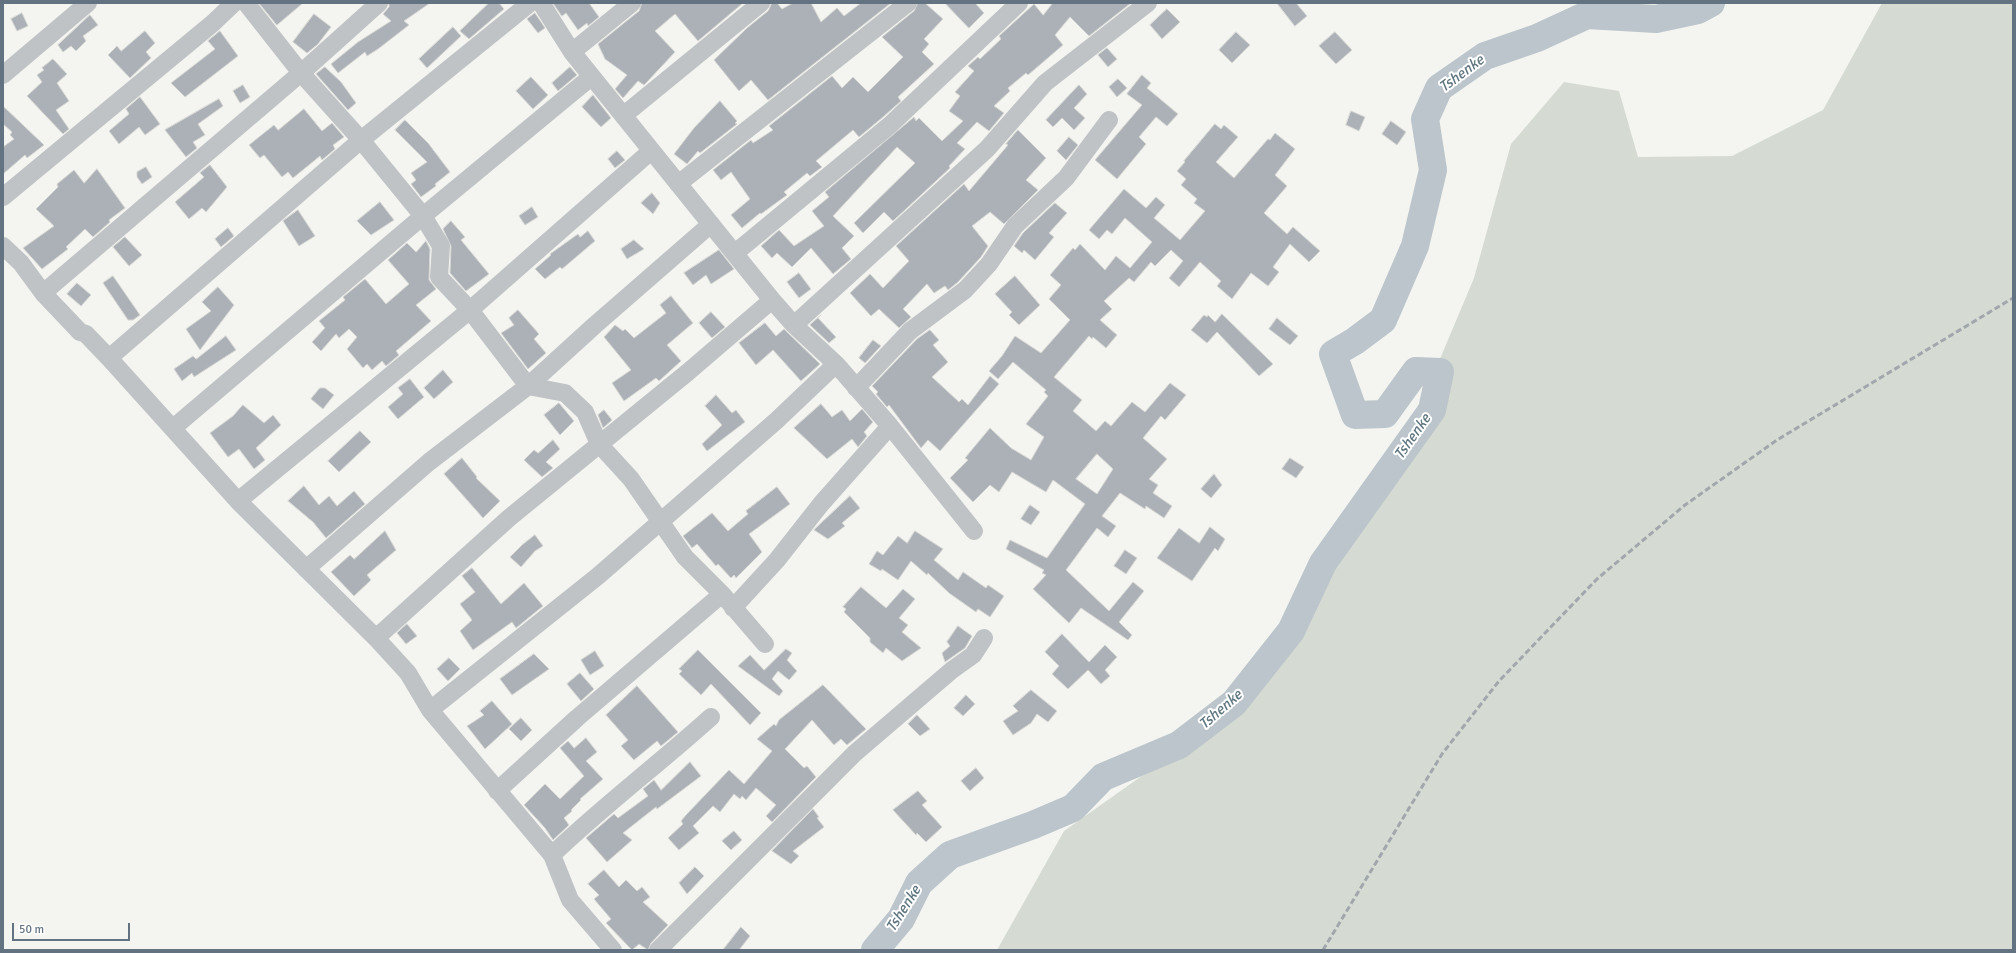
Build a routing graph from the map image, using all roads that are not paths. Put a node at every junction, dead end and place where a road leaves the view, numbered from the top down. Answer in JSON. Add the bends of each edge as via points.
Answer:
{"nodes":[{"id":1,"x":88,"y":3,"type":"edge"},
{"id":2,"x":234,"y":3,"type":"edge"},
{"id":3,"x":246,"y":3,"type":"edge"},
{"id":4,"x":379,"y":3,"type":"edge"},
{"id":5,"x":530,"y":3,"type":"edge"},
{"id":6,"x":541,"y":3,"type":"edge"},
{"id":7,"x":632,"y":3,"type":"edge"},
{"id":8,"x":760,"y":3,"type":"edge"},
{"id":9,"x":908,"y":3,"type":"edge"},
{"id":10,"x":1019,"y":3,"type":"edge"},
{"id":11,"x":1148,"y":3,"type":"edge"},
{"id":12,"x":572,"y":52,"type":"junction"},
{"id":13,"x":301,"y":73,"type":"junction"},
{"id":14,"x":3,"y":75,"type":"edge"},
{"id":15,"x":591,"y":76,"type":"junction"},
{"id":16,"x":624,"y":115,"type":"junction"},
{"id":17,"x":1109,"y":120,"type":"dead end"},
{"id":18,"x":361,"y":140,"type":"junction"},
{"id":19,"x":651,"y":152,"type":"junction"},
{"id":20,"x":678,"y":184,"type":"junction"},
{"id":21,"x":3,"y":197,"type":"edge"},
{"id":22,"x":423,"y":216,"type":"junction"},
{"id":23,"x":711,"y":224,"type":"junction"},
{"id":24,"x":3,"y":246,"type":"edge"},
{"id":25,"x":735,"y":253,"type":"junction"},
{"id":26,"x":43,"y":293,"type":"junction"},
{"id":27,"x":772,"y":300,"type":"junction"},
{"id":28,"x":470,"y":310,"type":"junction"},
{"id":29,"x":794,"y":325,"type":"junction"},
{"id":30,"x":109,"y":358,"type":"junction"},
{"id":31,"x":836,"y":364,"type":"junction"},
{"id":32,"x":528,"y":386,"type":"junction"},
{"id":33,"x":856,"y":388,"type":"junction"},
{"id":34,"x":890,"y":426,"type":"junction"},
{"id":35,"x":173,"y":428,"type":"junction"},
{"id":36,"x":600,"y":444,"type":"junction"},
{"id":37,"x":238,"y":501,"type":"junction"},
{"id":38,"x":660,"y":520,"type":"junction"},
{"id":39,"x":974,"y":531,"type":"dead end"},
{"id":40,"x":306,"y":569,"type":"junction"},
{"id":41,"x":722,"y":594,"type":"junction"},
{"id":42,"x":733,"y":608,"type":"junction"},
{"id":43,"x":376,"y":638,"type":"junction"},
{"id":44,"x":984,"y":638,"type":"dead end"},
{"id":45,"x":765,"y":644,"type":"dead end"},
{"id":46,"x":430,"y":710,"type":"junction"},
{"id":47,"x":711,"y":717,"type":"dead end"},
{"id":48,"x":496,"y":791,"type":"junction"},
{"id":49,"x":552,"y":855,"type":"junction"},
{"id":50,"x":613,"y":950,"type":"edge"},
{"id":51,"x":658,"y":950,"type":"edge"}],
"edges":[{"from":1,"to":14,"type":"street"},
{"from":2,"to":21,"type":"street"},
{"from":3,"to":13,"type":"street"},
{"from":4,"to":13,"type":"street"},
{"from":5,"to":18,"type":"street"},
{"from":6,"to":12,"type":"street"},
{"from":7,"to":12,"type":"street"},
{"from":8,"to":16,"type":"street"},
{"from":9,"to":20,"type":"street"},
{"from":10,"to":25,"type":"street","via":[[890,125]]},
{"from":11,"to":29,"type":"street","via":[[1045,83],[987,149]]},
{"from":12,"to":15,"type":"street"},
{"from":13,"to":18,"type":"street"},
{"from":13,"to":26,"type":"street"},
{"from":15,"to":16,"type":"street"},
{"from":15,"to":22,"type":"street"},
{"from":16,"to":19,"type":"street"},
{"from":17,"to":33,"type":"street","via":[[1066,178],[1016,226],[990,264],[965,290],[910,332]]},
{"from":18,"to":22,"type":"street"},
{"from":18,"to":30,"type":"street"},
{"from":19,"to":20,"type":"street"},
{"from":19,"to":28,"type":"street"},
{"from":20,"to":23,"type":"street"},
{"from":22,"to":28,"type":"street","via":[[441,246],[439,277]]},
{"from":22,"to":35,"type":"street"},
{"from":23,"to":25,"type":"street"},
{"from":23,"to":32,"type":"street"},
{"from":24,"to":26,"type":"street","via":[[21,263]]},
{"from":25,"to":27,"type":"street"},
{"from":26,"to":30,"type":"street"},
{"from":27,"to":29,"type":"street"},
{"from":27,"to":36,"type":"street"},
{"from":28,"to":32,"type":"street"},
{"from":28,"to":37,"type":"street"},
{"from":29,"to":31,"type":"street"},
{"from":30,"to":35,"type":"street"},
{"from":31,"to":33,"type":"street"},
{"from":31,"to":38,"type":"street","via":[[776,421]]},
{"from":32,"to":36,"type":"street","via":[[565,393],[585,412]]},
{"from":32,"to":40,"type":"street","via":[[429,462]]},
{"from":33,"to":34,"type":"street"},
{"from":34,"to":39,"type":"street"},
{"from":34,"to":42,"type":"street"},
{"from":35,"to":37,"type":"street"},
{"from":36,"to":38,"type":"street","via":[[631,479]]},
{"from":36,"to":43,"type":"street","via":[[509,518]]},
{"from":37,"to":40,"type":"street"},
{"from":38,"to":41,"type":"street","via":[[685,557]]},
{"from":38,"to":46,"type":"street","via":[[598,576]]},
{"from":40,"to":43,"type":"street"},
{"from":41,"to":42,"type":"street"},
{"from":41,"to":48,"type":"street"},
{"from":42,"to":45,"type":"street"},
{"from":43,"to":46,"type":"street","via":[[408,673]]},
{"from":44,"to":51,"type":"street","via":[[973,655],[855,753]]},
{"from":46,"to":48,"type":"street"},
{"from":47,"to":49,"type":"street","via":[[590,819]]},
{"from":48,"to":49,"type":"street"},
{"from":49,"to":50,"type":"street","via":[[570,900]]}]}
